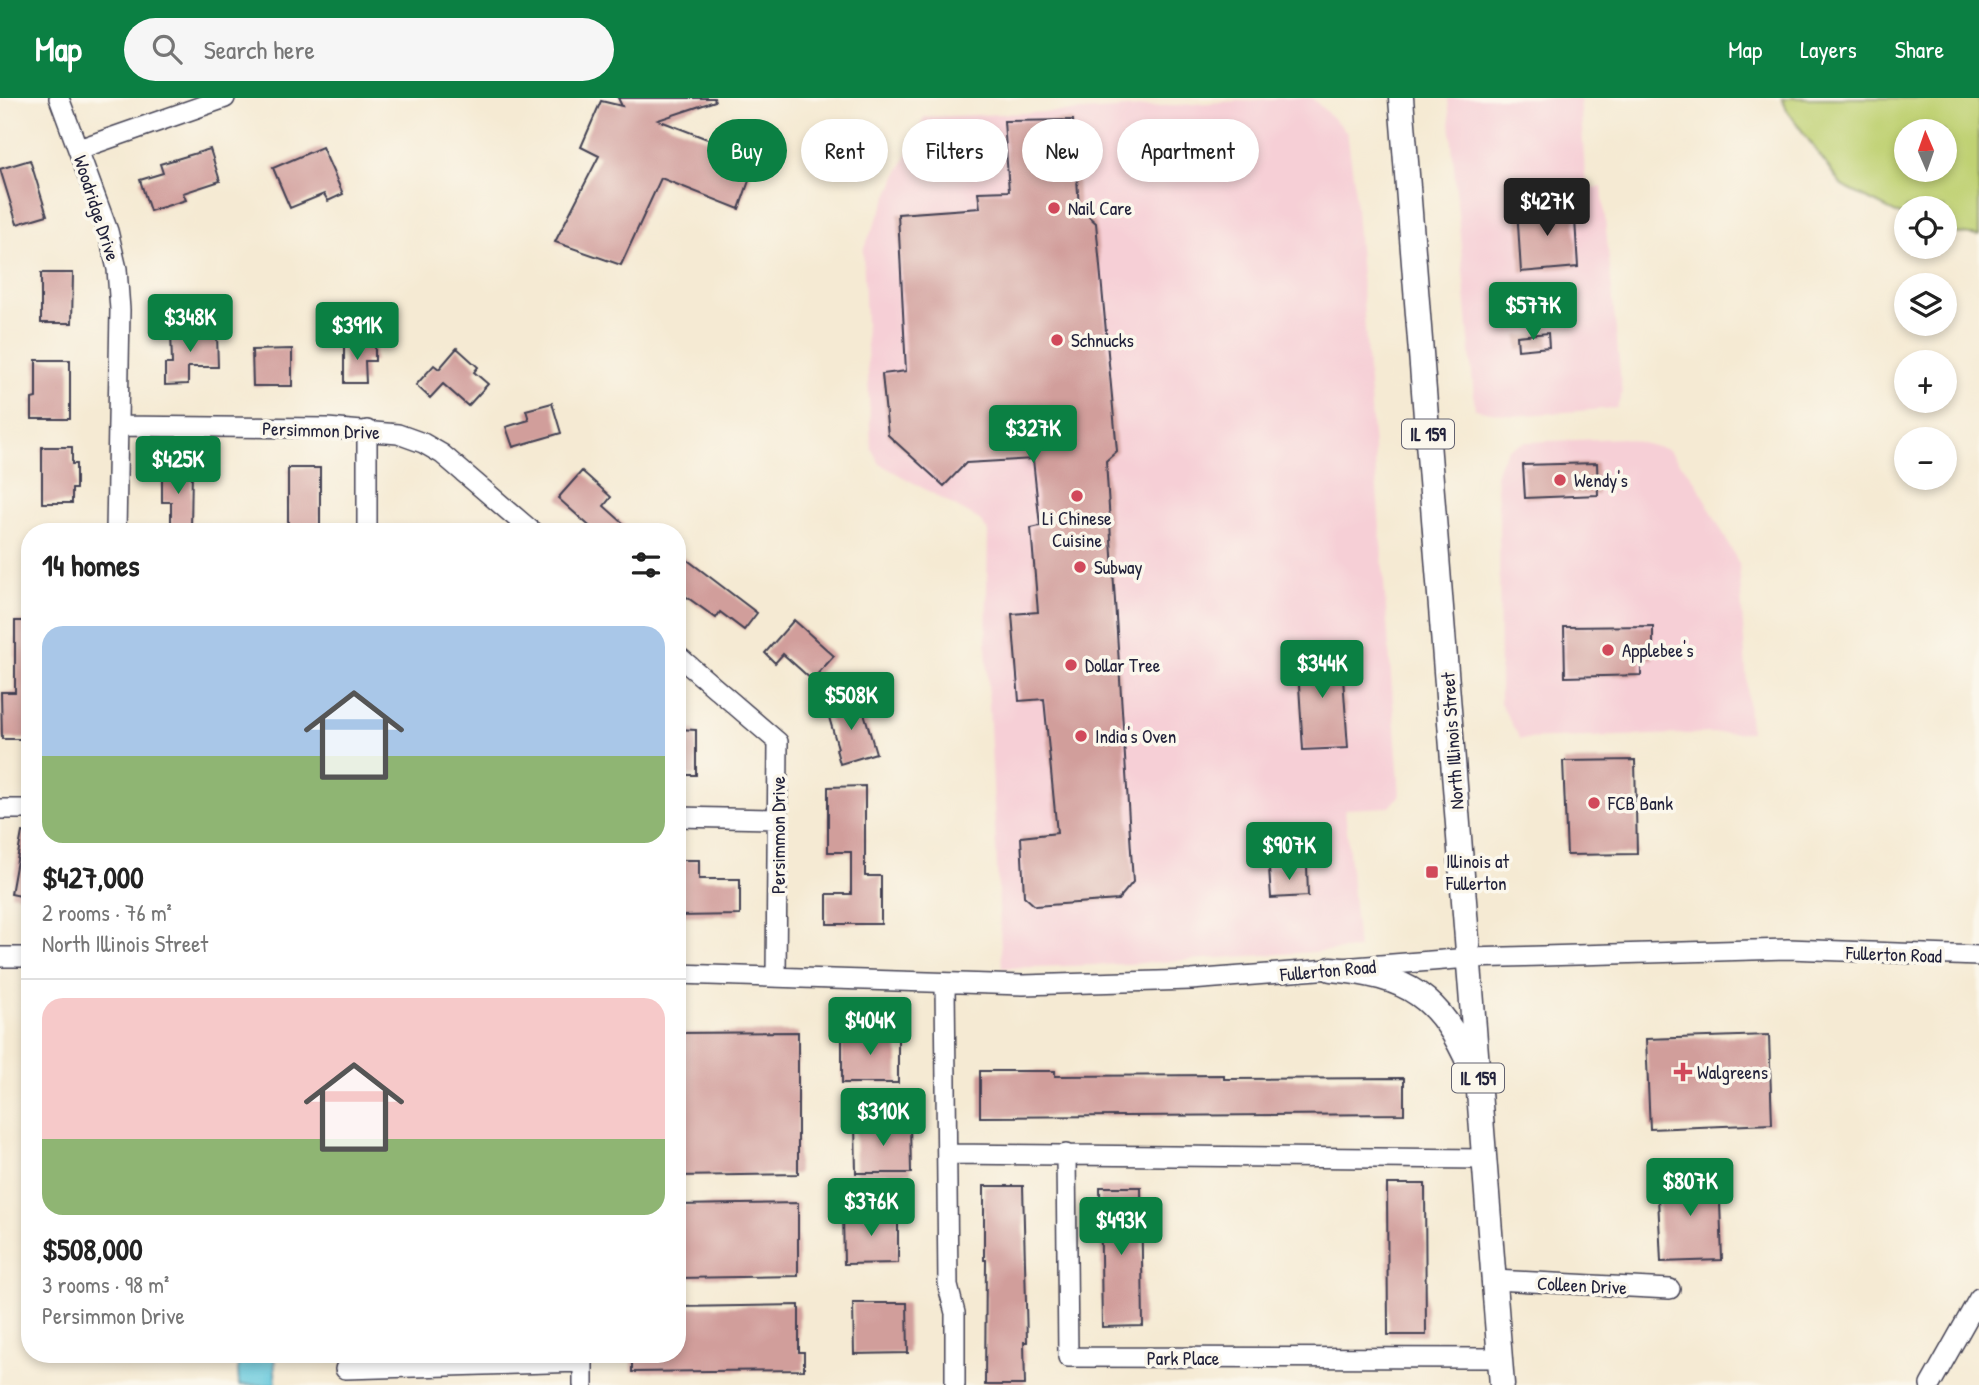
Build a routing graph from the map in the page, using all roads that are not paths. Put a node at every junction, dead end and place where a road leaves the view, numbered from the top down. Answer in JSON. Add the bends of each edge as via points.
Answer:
{"nodes":[{"id":1,"x":59,"y":98,"type":"edge"},
{"id":2,"x":225,"y":98,"type":"edge"},
{"id":3,"x":1401,"y":98,"type":"edge"},
{"id":4,"x":79,"y":149,"type":"junction"},
{"id":5,"x":118,"y":426,"type":"junction"},
{"id":6,"x":367,"y":430,"type":"junction"},
{"id":7,"x":116,"y":523,"type":"edge"},
{"id":8,"x":367,"y":523,"type":"edge"},
{"id":9,"x":522,"y":523,"type":"edge"},
{"id":10,"x":686,"y":663,"type":"edge"},
{"id":11,"x":0,"y":809,"type":"edge"},
{"id":12,"x":21,"y":809,"type":"edge"},
{"id":13,"x":686,"y":817,"type":"edge"},
{"id":14,"x":778,"y":819,"type":"junction"},
{"id":15,"x":1979,"y":956,"type":"edge"},
{"id":16,"x":0,"y":957,"type":"edge"},
{"id":17,"x":21,"y":957,"type":"edge"},
{"id":18,"x":1469,"y":958,"type":"junction"},
{"id":19,"x":1331,"y":969,"type":"junction"},
{"id":20,"x":686,"y":974,"type":"edge"},
{"id":21,"x":776,"y":977,"type":"junction"},
{"id":22,"x":945,"y":984,"type":"junction"},
{"id":23,"x":1479,"y":1086,"type":"junction"},
{"id":24,"x":947,"y":1154,"type":"junction"},
{"id":25,"x":1066,"y":1154,"type":"junction"},
{"id":26,"x":1485,"y":1159,"type":"junction"},
{"id":27,"x":1494,"y":1280,"type":"junction"},
{"id":28,"x":1670,"y":1289,"type":"dead end"},
{"id":29,"x":1977,"y":1310,"type":"edge"},
{"id":30,"x":1500,"y":1358,"type":"junction"},
{"id":31,"x":475,"y":1363,"type":"edge"},
{"id":32,"x":583,"y":1363,"type":"edge"},
{"id":33,"x":345,"y":1369,"type":"dead end"},
{"id":34,"x":583,"y":1385,"type":"edge"},
{"id":35,"x":955,"y":1385,"type":"edge"},
{"id":36,"x":1502,"y":1385,"type":"edge"},
{"id":37,"x":1930,"y":1385,"type":"edge"}],
"edges":[{"from":1,"to":4,"type":"street","name":"Woodridge Drive"},
{"from":2,"to":4,"type":"street"},
{"from":3,"to":18,"type":"main road","name":"North Illinois Street","number":"IL 159"},
{"from":4,"to":5,"type":"street","name":"Woodridge Drive","via":[[117,269]]},
{"from":5,"to":6,"type":"street","name":"Persimmon Drive"},
{"from":5,"to":7,"type":"street","name":"Woodridge Drive"},
{"from":6,"to":8,"type":"street"},
{"from":6,"to":9,"type":"street","name":"Persimmon Drive","via":[[398,434],[442,454]]},
{"from":10,"to":14,"type":"street","name":"Persimmon Drive","via":[[778,742]]},
{"from":11,"to":12,"type":"street"},
{"from":13,"to":14,"type":"street"},
{"from":14,"to":21,"type":"street","name":"Persimmon Drive"},
{"from":15,"to":18,"type":"street","name":"Fullerton Road","via":[[1788,949]]},
{"from":16,"to":17,"type":"street"},
{"from":18,"to":19,"type":"street","name":"Fullerton Road"},
{"from":18,"to":23,"type":"main road","name":"North Illinois Street","number":"IL 159"},
{"from":19,"to":22,"type":"street","name":"Fullerton Road","via":[[1191,980]]},
{"from":19,"to":23,"type":"main road","via":[[1367,972],[1423,996],[1460,1043]]},
{"from":20,"to":21,"type":"street","name":"Fullerton Road"},
{"from":21,"to":22,"type":"street","name":"Fullerton Road"},
{"from":22,"to":24,"type":"street"},
{"from":23,"to":26,"type":"main road","name":"North Illinois Street","number":"IL 159"},
{"from":24,"to":25,"type":"street"},
{"from":24,"to":35,"type":"street","via":[[948,1286],[955,1313]]},
{"from":25,"to":26,"type":"street"},
{"from":25,"to":30,"type":"street","name":"Park Place","via":[[1068,1357]]},
{"from":26,"to":27,"type":"main road","name":"North Illinois Street","number":"IL 159"},
{"from":27,"to":28,"type":"street","name":"Colleen Drive"},
{"from":27,"to":30,"type":"main road","name":"North Illinois Street","number":"IL 159"},
{"from":29,"to":37,"type":"street"},
{"from":30,"to":36,"type":"main road","name":"North Illinois Street","number":"IL 159"},
{"from":31,"to":33,"type":"street"},
{"from":32,"to":34,"type":"street"}]}
